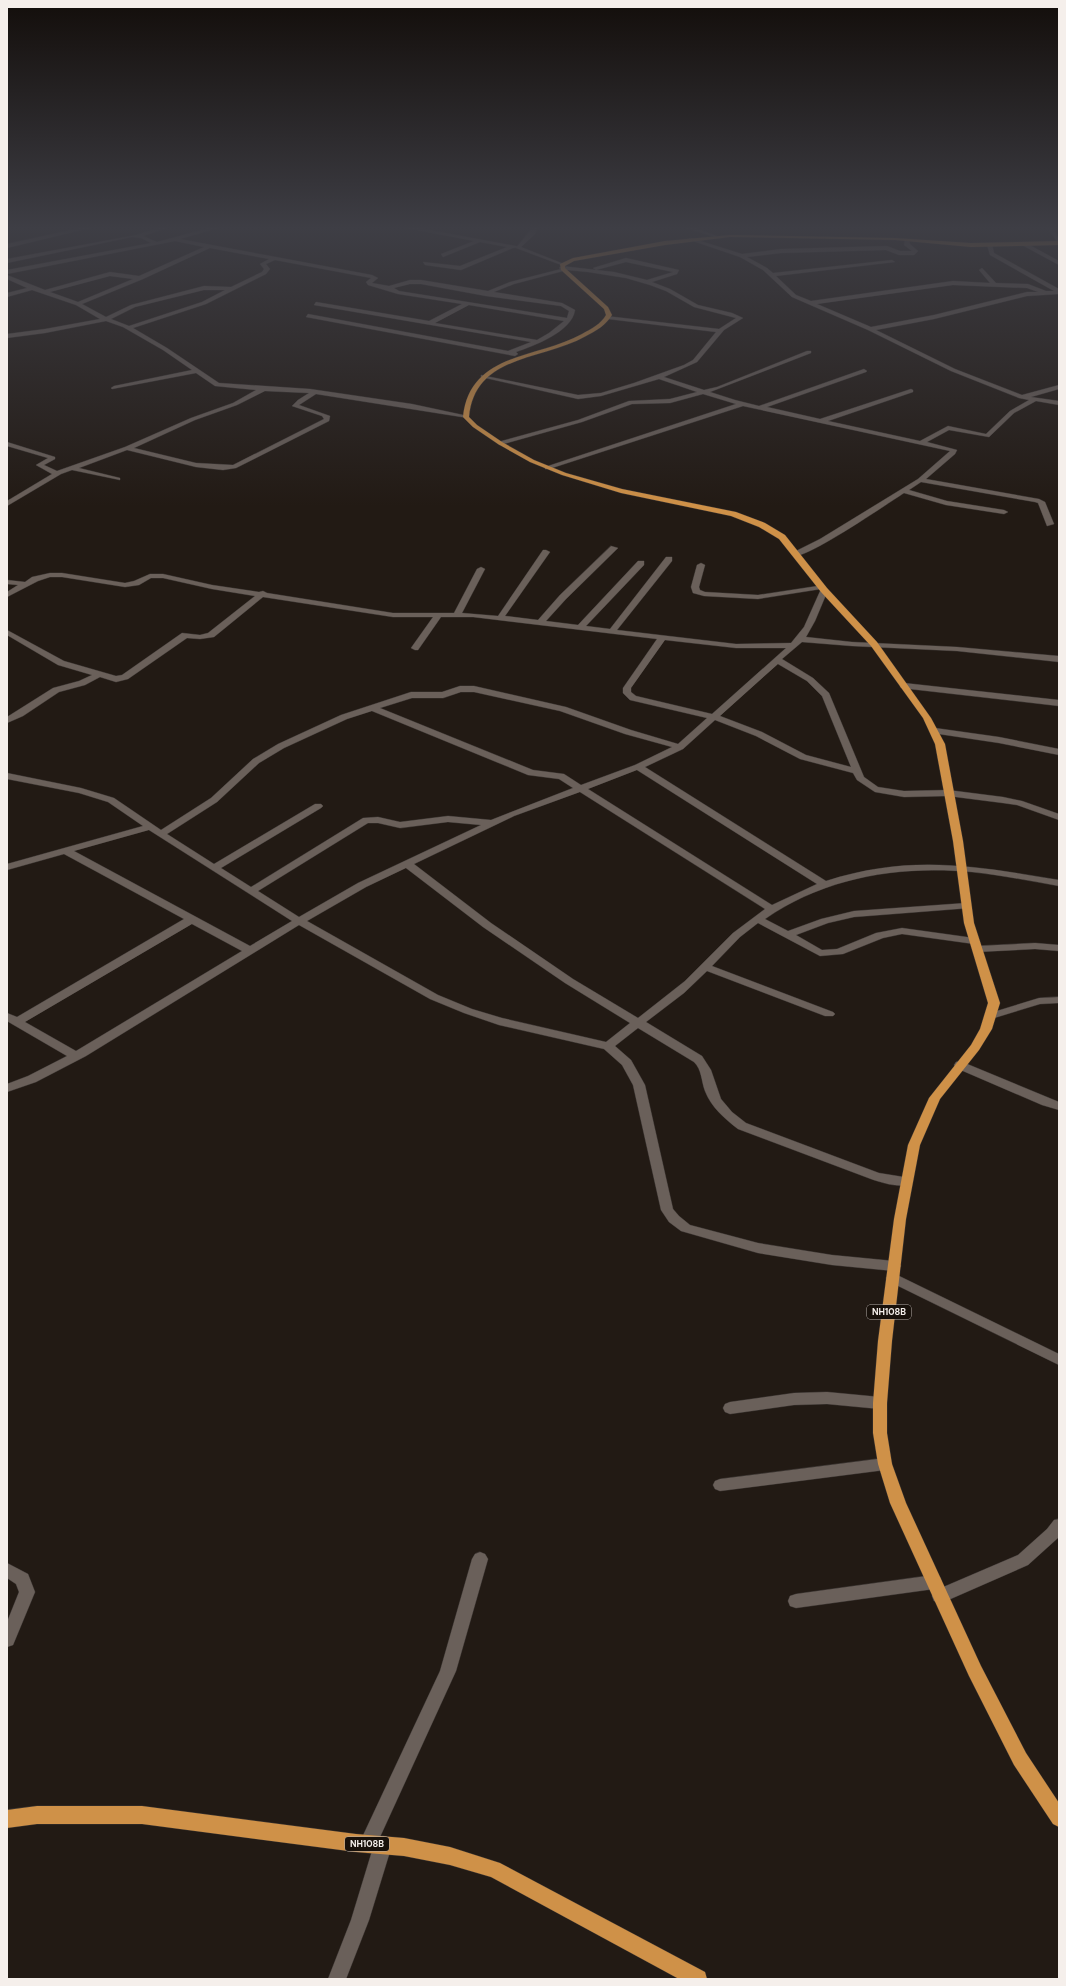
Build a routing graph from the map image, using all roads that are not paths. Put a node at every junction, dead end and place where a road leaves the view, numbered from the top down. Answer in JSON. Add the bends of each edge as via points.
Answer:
{"nodes":[{"id":1,"x":568,"y":320,"type":"edge"},
{"id":2,"x":97,"y":321,"type":"edge"},
{"id":3,"x":110,"y":321,"type":"edge"},
{"id":4,"x":151,"y":321,"type":"edge"},
{"id":5,"x":334,"y":321,"type":"edge"},
{"id":6,"x":409,"y":321,"type":"edge"},
{"id":7,"x":434,"y":321,"type":"edge"},
{"id":8,"x":605,"y":321,"type":"edge"},
{"id":9,"x":638,"y":321,"type":"edge"},
{"id":10,"x":736,"y":321,"type":"edge"},
{"id":11,"x":850,"y":321,"type":"edge"},
{"id":12,"x":914,"y":321,"type":"edge"},
{"id":13,"x":428,"y":324,"type":"junction"},
{"id":14,"x":129,"y":328,"type":"junction"},
{"id":15,"x":422,"y":328,"type":"dead end"},
{"id":16,"x":870,"y":329,"type":"junction"},
{"id":17,"x":416,"y":331,"type":"dead end"},
{"id":18,"x":721,"y":331,"type":"junction"},
{"id":19,"x":409,"y":334,"type":"junction"},
{"id":20,"x":7,"y":336,"type":"edge"},
{"id":21,"x":539,"y":342,"type":"junction"},
{"id":22,"x":809,"y":352,"type":"dead end"},
{"id":23,"x":508,"y":353,"type":"junction"},
{"id":24,"x":530,"y":356,"type":"junction"},
{"id":25,"x":196,"y":371,"type":"junction"},
{"id":26,"x":864,"y":371,"type":"dead end"},
{"id":27,"x":483,"y":376,"type":"junction"},
{"id":28,"x":659,"y":377,"type":"junction"},
{"id":29,"x":1059,"y":387,"type":"edge"},
{"id":30,"x":114,"y":388,"type":"dead end"},
{"id":31,"x":263,"y":389,"type":"junction"},
{"id":32,"x":911,"y":391,"type":"dead end"},
{"id":33,"x":315,"y":392,"type":"junction"},
{"id":34,"x":701,"y":393,"type":"junction"},
{"id":35,"x":1021,"y":397,"type":"junction"},
{"id":36,"x":1034,"y":400,"type":"junction"},
{"id":37,"x":1059,"y":403,"type":"edge"},
{"id":38,"x":744,"y":405,"type":"junction"},
{"id":39,"x":758,"y":408,"type":"junction"},
{"id":40,"x":466,"y":417,"type":"junction"},
{"id":41,"x":822,"y":421,"type":"junction"},
{"id":42,"x":500,"y":443,"type":"junction"},
{"id":43,"x":920,"y":443,"type":"junction"},
{"id":44,"x":7,"y":444,"type":"edge"},
{"id":45,"x":127,"y":448,"type":"junction"},
{"id":46,"x":71,"y":468,"type":"junction"},
{"id":47,"x":547,"y":468,"type":"junction"},
{"id":48,"x":56,"y":474,"type":"junction"},
{"id":49,"x":118,"y":479,"type":"dead end"},
{"id":50,"x":920,"y":480,"type":"junction"},
{"id":51,"x":904,"y":491,"type":"junction"},
{"id":52,"x":7,"y":504,"type":"edge"},
{"id":53,"x":1004,"y":512,"type":"dead end"},
{"id":54,"x":1050,"y":524,"type":"dead end"},
{"id":55,"x":614,"y":548,"type":"dead end"},
{"id":56,"x":546,"y":552,"type":"dead end"},
{"id":57,"x":798,"y":554,"type":"junction"},
{"id":58,"x":669,"y":560,"type":"dead end"},
{"id":59,"x":641,"y":564,"type":"dead end"},
{"id":60,"x":701,"y":565,"type":"dead end"},
{"id":61,"x":481,"y":569,"type":"dead end"},
{"id":62,"x":7,"y":582,"type":"edge"},
{"id":63,"x":26,"y":584,"type":"junction"},
{"id":64,"x":822,"y":588,"type":"junction"},
{"id":65,"x":263,"y":594,"type":"junction"},
{"id":66,"x":7,"y":595,"type":"edge"},
{"id":67,"x":439,"y":614,"type":"junction"},
{"id":68,"x":457,"y":614,"type":"junction"},
{"id":69,"x":500,"y":618,"type":"junction"},
{"id":70,"x":540,"y":622,"type":"junction"},
{"id":71,"x":580,"y":627,"type":"junction"},
{"id":72,"x":612,"y":631,"type":"junction"},
{"id":73,"x":7,"y":632,"type":"edge"},
{"id":74,"x":663,"y":637,"type":"junction"},
{"id":75,"x":797,"y":642,"type":"junction"},
{"id":76,"x":874,"y":644,"type":"junction"},
{"id":77,"x":414,"y":648,"type":"dead end"},
{"id":78,"x":1059,"y":659,"type":"edge"},
{"id":79,"x":777,"y":660,"type":"junction"},
{"id":80,"x":97,"y":675,"type":"junction"},
{"id":81,"x":904,"y":686,"type":"junction"},
{"id":82,"x":1059,"y":703,"type":"edge"},
{"id":83,"x":373,"y":708,"type":"junction"},
{"id":84,"x":715,"y":717,"type":"junction"},
{"id":85,"x":7,"y":720,"type":"edge"},
{"id":86,"x":935,"y":731,"type":"junction"},
{"id":87,"x":680,"y":747,"type":"junction"},
{"id":88,"x":1059,"y":752,"type":"edge"},
{"id":89,"x":638,"y":767,"type":"junction"},
{"id":90,"x":857,"y":771,"type":"junction"},
{"id":91,"x":7,"y":776,"type":"edge"},
{"id":92,"x":580,"y":788,"type":"junction"},
{"id":93,"x":948,"y":792,"type":"junction"},
{"id":94,"x":318,"y":806,"type":"dead end"},
{"id":95,"x":1059,"y":817,"type":"edge"},
{"id":96,"x":493,"y":823,"type":"junction"},
{"id":97,"x":150,"y":827,"type":"junction"},
{"id":98,"x":161,"y":834,"type":"junction"},
{"id":99,"x":66,"y":851,"type":"junction"},
{"id":100,"x":408,"y":864,"type":"junction"},
{"id":101,"x":7,"y":867,"type":"edge"},
{"id":102,"x":214,"y":868,"type":"junction"},
{"id":103,"x":962,"y":868,"type":"junction"},
{"id":104,"x":1059,"y":883,"type":"edge"},
{"id":105,"x":824,"y":884,"type":"junction"},
{"id":106,"x":252,"y":890,"type":"junction"},
{"id":107,"x":966,"y":906,"type":"junction"},
{"id":108,"x":773,"y":910,"type":"junction"},
{"id":109,"x":192,"y":919,"type":"junction"},
{"id":110,"x":758,"y":919,"type":"junction"},
{"id":111,"x":299,"y":921,"type":"junction"},
{"id":112,"x":787,"y":935,"type":"junction"},
{"id":113,"x":975,"y":945,"type":"junction"},
{"id":114,"x":1059,"y":948,"type":"edge"},
{"id":115,"x":250,"y":951,"type":"junction"},
{"id":116,"x":705,"y":967,"type":"junction"},
{"id":117,"x":1059,"y":1000,"type":"edge"},
{"id":118,"x":829,"y":1014,"type":"dead end"},
{"id":119,"x":991,"y":1016,"type":"junction"},
{"id":120,"x":12,"y":1019,"type":"edge"},
{"id":121,"x":636,"y":1023,"type":"junction"},
{"id":122,"x":608,"y":1046,"type":"junction"},
{"id":123,"x":76,"y":1056,"type":"junction"},
{"id":124,"x":960,"y":1066,"type":"junction"},
{"id":125,"x":7,"y":1088,"type":"edge"},
{"id":126,"x":1059,"y":1106,"type":"edge"},
{"id":127,"x":906,"y":1181,"type":"junction"},
{"id":128,"x":894,"y":1272,"type":"junction"},
{"id":129,"x":1059,"y":1360,"type":"edge"},
{"id":130,"x":880,"y":1403,"type":"junction"},
{"id":131,"x":730,"y":1408,"type":"dead end"},
{"id":132,"x":885,"y":1464,"type":"junction"},
{"id":133,"x":720,"y":1484,"type":"dead end"},
{"id":134,"x":1059,"y":1524,"type":"edge"},
{"id":135,"x":480,"y":1559,"type":"dead end"},
{"id":136,"x":7,"y":1570,"type":"edge"},
{"id":137,"x":937,"y":1589,"type":"junction"},
{"id":138,"x":796,"y":1600,"type":"dead end"},
{"id":139,"x":7,"y":1640,"type":"edge"},
{"id":140,"x":1059,"y":1817,"type":"edge"},
{"id":141,"x":7,"y":1819,"type":"edge"},
{"id":142,"x":376,"y":1845,"type":"junction"},
{"id":143,"x":336,"y":1979,"type":"edge"},
{"id":144,"x":698,"y":1979,"type":"edge"}],
"edges":[{"from":1,"to":21,"type":"street","via":[[553,335]]},
{"from":2,"to":20,"type":"street"},
{"from":3,"to":14,"type":"street"},
{"from":4,"to":14,"type":"street"},
{"from":5,"to":19,"type":"street"},
{"from":6,"to":13,"type":"street"},
{"from":7,"to":13,"type":"street"},
{"from":8,"to":24,"type":"highway","via":[[585,335]]},
{"from":9,"to":18,"type":"street"},
{"from":10,"to":18,"type":"street"},
{"from":11,"to":16,"type":"street"},
{"from":12,"to":16,"type":"street"},
{"from":13,"to":15,"type":"street"},
{"from":13,"to":21,"type":"street"},
{"from":14,"to":25,"type":"street"},
{"from":16,"to":35,"type":"street","via":[[953,370]]},
{"from":17,"to":19,"type":"street"},
{"from":18,"to":28,"type":"street","via":[[695,361]]},
{"from":19,"to":23,"type":"street"},
{"from":21,"to":23,"type":"street"},
{"from":22,"to":34,"type":"street","via":[[728,385]]},
{"from":23,"to":24,"type":"street"},
{"from":24,"to":27,"type":"highway","via":[[495,368]]},
{"from":25,"to":30,"type":"street"},
{"from":25,"to":31,"type":"street","via":[[217,385]]},
{"from":26,"to":39,"type":"street"},
{"from":27,"to":28,"type":"street","via":[[584,399]]},
{"from":27,"to":40,"type":"highway","via":[[470,396]]},
{"from":28,"to":34,"type":"street"},
{"from":29,"to":35,"type":"street"},
{"from":31,"to":33,"type":"street"},
{"from":31,"to":45,"type":"street","via":[[235,404]]},
{"from":32,"to":41,"type":"street"},
{"from":33,"to":40,"type":"street","via":[[412,406]]},
{"from":33,"to":45,"type":"street","via":[[295,406],[328,417],[327,420],[234,468],[212,468]]},
{"from":34,"to":38,"type":"street"},
{"from":34,"to":42,"type":"street","via":[[662,402],[631,402],[580,421]]},
{"from":35,"to":36,"type":"street"},
{"from":36,"to":37,"type":"street"},
{"from":36,"to":43,"type":"street","via":[[1012,412],[987,436],[948,428]]},
{"from":38,"to":39,"type":"street"},
{"from":38,"to":47,"type":"street","via":[[673,424],[636,440]]},
{"from":39,"to":41,"type":"street"},
{"from":40,"to":42,"type":"highway","number":"NH108B"},
{"from":41,"to":43,"type":"street"},
{"from":42,"to":47,"type":"highway","number":"NH108B"},
{"from":43,"to":50,"type":"street","via":[[954,450]]},
{"from":44,"to":48,"type":"street","via":[[53,458],[39,465]]},
{"from":45,"to":46,"type":"street"},
{"from":46,"to":48,"type":"street"},
{"from":46,"to":49,"type":"street"},
{"from":47,"to":57,"type":"highway","number":"NH108B","via":[[621,491],[748,519],[782,537]]},
{"from":48,"to":52,"type":"street"},
{"from":50,"to":51,"type":"street"},
{"from":50,"to":54,"type":"street","via":[[1037,500],[1041,502]]},
{"from":51,"to":53,"type":"street","via":[[946,503]]},
{"from":51,"to":57,"type":"street"},
{"from":55,"to":70,"type":"street"},
{"from":56,"to":69,"type":"street"},
{"from":57,"to":64,"type":"highway","number":"NH108B"},
{"from":58,"to":72,"type":"street"},
{"from":59,"to":71,"type":"street"},
{"from":60,"to":64,"type":"street","via":[[694,587],[696,591],[704,594],[758,597]]},
{"from":61,"to":68,"type":"street"},
{"from":62,"to":63,"type":"street"},
{"from":63,"to":65,"type":"street","via":[[50,575],[125,585],[156,576]]},
{"from":63,"to":66,"type":"street"},
{"from":64,"to":75,"type":"street","via":[[810,627]]},
{"from":64,"to":76,"type":"highway","number":"NH108B"},
{"from":65,"to":67,"type":"street","via":[[393,615]]},
{"from":65,"to":80,"type":"street","via":[[211,635],[185,636],[125,677],[111,679]]},
{"from":67,"to":68,"type":"street"},
{"from":67,"to":77,"type":"street"},
{"from":68,"to":69,"type":"street"},
{"from":69,"to":70,"type":"street"},
{"from":70,"to":71,"type":"street"},
{"from":71,"to":72,"type":"street"},
{"from":72,"to":74,"type":"street"},
{"from":73,"to":80,"type":"street","via":[[61,663]]},
{"from":74,"to":75,"type":"street","via":[[736,646]]},
{"from":74,"to":84,"type":"street","via":[[627,688],[627,693],[633,698]]},
{"from":75,"to":76,"type":"street"},
{"from":75,"to":79,"type":"street"},
{"from":76,"to":78,"type":"street"},
{"from":76,"to":81,"type":"highway","number":"NH108B"},
{"from":79,"to":84,"type":"street"},
{"from":79,"to":90,"type":"street","via":[[809,679],[826,695]]},
{"from":80,"to":85,"type":"street","via":[[82,684],[56,690]]},
{"from":81,"to":82,"type":"street"},
{"from":81,"to":86,"type":"highway","number":"NH108B"},
{"from":83,"to":87,"type":"street","via":[[411,695],[442,695],[460,689],[474,689],[563,709]]},
{"from":83,"to":92,"type":"street","via":[[531,773],[556,775]]},
{"from":83,"to":98,"type":"street","via":[[344,717],[256,760],[214,800]]},
{"from":84,"to":87,"type":"street"},
{"from":84,"to":90,"type":"street","via":[[759,734],[803,757]]},
{"from":86,"to":88,"type":"street"},
{"from":86,"to":93,"type":"highway","number":"NH108B","via":[[940,744]]},
{"from":87,"to":89,"type":"street"},
{"from":89,"to":92,"type":"street"},
{"from":89,"to":105,"type":"street"},
{"from":90,"to":93,"type":"street","via":[[860,778],[875,789],[904,794]]},
{"from":91,"to":97,"type":"street","via":[[81,791],[111,800]]},
{"from":92,"to":96,"type":"street"},
{"from":92,"to":108,"type":"street"},
{"from":93,"to":95,"type":"street","via":[[1019,803]]},
{"from":93,"to":103,"type":"highway","number":"NH108B"},
{"from":94,"to":102,"type":"street"},
{"from":96,"to":100,"type":"street"},
{"from":96,"to":106,"type":"street","via":[[448,820],[400,825],[366,820]]},
{"from":97,"to":98,"type":"street"},
{"from":97,"to":99,"type":"street"},
{"from":98,"to":102,"type":"street"},
{"from":99,"to":101,"type":"street"},
{"from":99,"to":109,"type":"street"},
{"from":100,"to":111,"type":"street","via":[[362,885]]},
{"from":100,"to":121,"type":"street","via":[[487,925]]},
{"from":102,"to":106,"type":"street"},
{"from":103,"to":104,"type":"street"},
{"from":103,"to":105,"type":"street","via":[[923,867],[864,873]]},
{"from":103,"to":107,"type":"highway","number":"NH108B"},
{"from":105,"to":108,"type":"street"},
{"from":106,"to":111,"type":"street"},
{"from":107,"to":112,"type":"street","via":[[854,914]]},
{"from":107,"to":113,"type":"highway","number":"NH108B"},
{"from":108,"to":110,"type":"street"},
{"from":109,"to":115,"type":"street"},
{"from":109,"to":120,"type":"street"},
{"from":110,"to":112,"type":"street"},
{"from":110,"to":116,"type":"street","via":[[735,936]]},
{"from":111,"to":115,"type":"street"},
{"from":111,"to":122,"type":"street","via":[[434,997],[468,1011],[522,1027]]},
{"from":112,"to":113,"type":"street","via":[[812,950],[829,954],[880,935],[902,931]]},
{"from":113,"to":114,"type":"street"},
{"from":113,"to":119,"type":"highway","number":"NH108B","via":[[991,989],[994,1003]]},
{"from":115,"to":123,"type":"street"},
{"from":116,"to":118,"type":"street"},
{"from":116,"to":121,"type":"street","via":[[680,991]]},
{"from":117,"to":119,"type":"street","via":[[1039,1001]]},
{"from":119,"to":124,"type":"highway","number":"NH108B","via":[[975,1047]]},
{"from":120,"to":123,"type":"street"},
{"from":121,"to":122,"type":"street"},
{"from":121,"to":127,"type":"street","via":[[701,1062],[719,1104],[742,1126],[875,1176]]},
{"from":122,"to":128,"type":"street","via":[[627,1063],[639,1085],[667,1210],[674,1219],[686,1228],[758,1248]]},
{"from":123,"to":125,"type":"street","via":[[32,1079]]},
{"from":124,"to":126,"type":"street"},
{"from":124,"to":127,"type":"highway","number":"NH108B","via":[[935,1098],[914,1145]]},
{"from":127,"to":128,"type":"highway","number":"NH108B"},
{"from":128,"to":129,"type":"street"},
{"from":128,"to":130,"type":"highway","number":"NH108B"},
{"from":130,"to":131,"type":"street","via":[[827,1398],[794,1399]]},
{"from":130,"to":132,"type":"highway","number":"NH108B","via":[[880,1433]]},
{"from":132,"to":133,"type":"street"},
{"from":132,"to":137,"type":"highway","number":"NH108B","via":[[898,1503]]},
{"from":134,"to":137,"type":"street","via":[[1052,1534],[1023,1560]]},
{"from":135,"to":142,"type":"street","via":[[448,1671]]},
{"from":136,"to":139,"type":"street","via":[[22,1579],[27,1592]]},
{"from":137,"to":138,"type":"street"},
{"from":137,"to":140,"type":"highway","number":"NH108B","via":[[1020,1759]]},
{"from":141,"to":142,"type":"highway","number":"NH108B","via":[[37,1815],[142,1815]]},
{"from":142,"to":143,"type":"street","via":[[360,1920]]},
{"from":142,"to":144,"type":"highway","number":"NH108B","via":[[404,1847],[450,1856],[494,1869]]}]}
